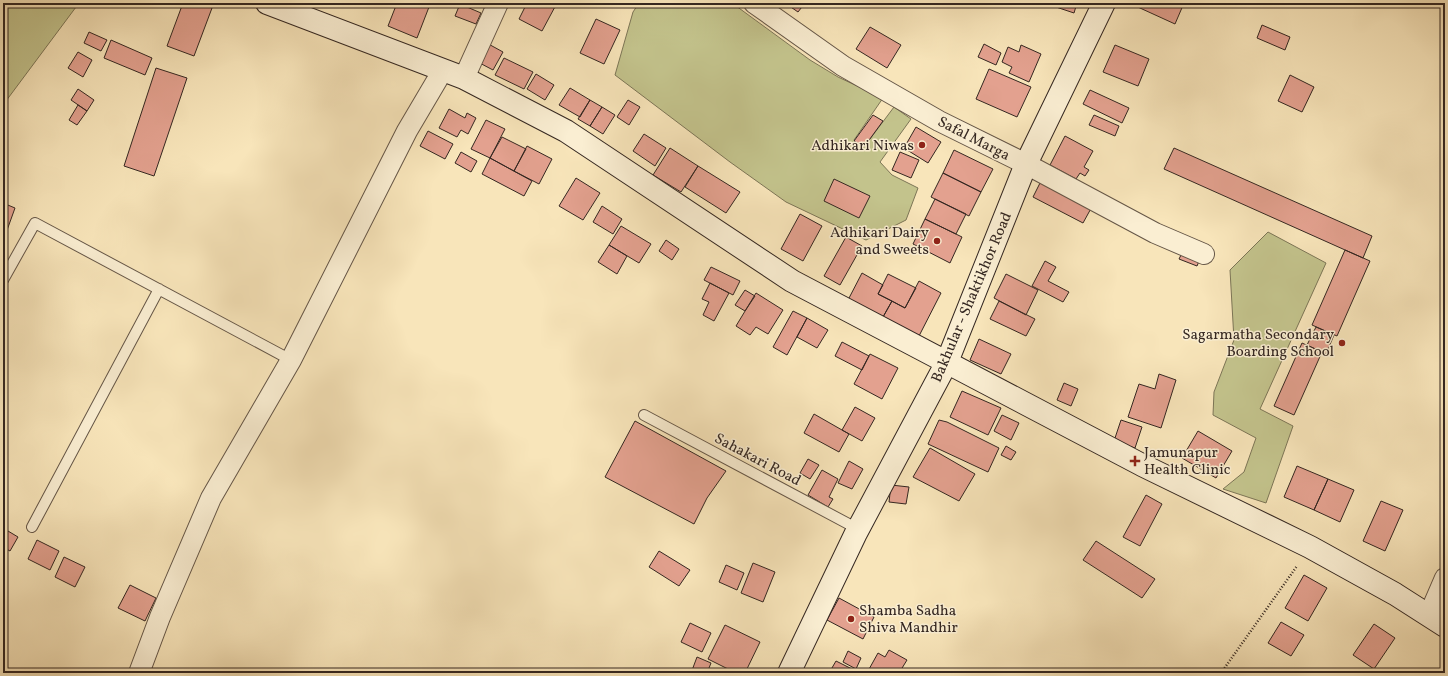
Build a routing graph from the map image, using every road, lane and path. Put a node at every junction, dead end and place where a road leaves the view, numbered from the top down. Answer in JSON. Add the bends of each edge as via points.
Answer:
{"nodes":[{"id":1,"x":267,"y":3,"type":"edge"},
{"id":2,"x":498,"y":3,"type":"edge"},
{"id":3,"x":754,"y":3,"type":"edge"},
{"id":4,"x":1104,"y":3,"type":"edge"},
{"id":5,"x":443,"y":70,"type":"junction"},
{"id":6,"x":464,"y":78,"type":"junction"},
{"id":7,"x":1026,"y":164,"type":"junction"},
{"id":8,"x":1204,"y":254,"type":"dead end"},
{"id":9,"x":3,"y":280,"type":"edge"},
{"id":10,"x":159,"y":289,"type":"junction"},
{"id":11,"x":291,"y":360,"type":"junction"},
{"id":12,"x":947,"y":362,"type":"junction"},
{"id":13,"x":644,"y":415,"type":"dead end"},
{"id":14,"x":32,"y":527,"type":"dead end"},
{"id":15,"x":858,"y":530,"type":"junction"},
{"id":16,"x":1310,"y":547,"type":"junction"},
{"id":17,"x":1445,"y":578,"type":"edge"},
{"id":18,"x":1437,"y":620,"type":"edge"},
{"id":19,"x":139,"y":673,"type":"edge"},
{"id":20,"x":789,"y":673,"type":"edge"},
{"id":21,"x":1221,"y":673,"type":"edge"}],
"edges":[{"from":1,"to":5,"type":"street"},
{"from":2,"to":6,"type":"street"},
{"from":3,"to":7,"type":"street","name":"Safal Marga","via":[[843,66],[939,121]]},
{"from":4,"to":7,"type":"street","name":"Bakhular - Shaktikhor Road"},
{"from":5,"to":6,"type":"street"},
{"from":5,"to":11,"type":"street","via":[[407,131]]},
{"from":6,"to":12,"type":"street","via":[[566,131],[792,281]]},
{"from":7,"to":8,"type":"street","name":"Safal Marga","via":[[1155,232]]},
{"from":7,"to":12,"type":"street","name":"Bakhular - Shaktikhor Road"},
{"from":9,"to":10,"type":"lane","via":[[35,223]]},
{"from":10,"to":11,"type":"lane"},
{"from":10,"to":14,"type":"lane"},
{"from":11,"to":19,"type":"street","via":[[211,498]]},
{"from":12,"to":15,"type":"street","name":"Bakhular - Shaktikhor Road"},
{"from":12,"to":16,"type":"street","via":[[1142,465]]},
{"from":13,"to":15,"type":"lane","name":"Sahakari Road"},
{"from":15,"to":20,"type":"street","name":"Bakhular - Shaktikhor Road"},
{"from":16,"to":18,"type":"street"},
{"from":16,"to":21,"type":"path"},
{"from":17,"to":18,"type":"street"}]}
